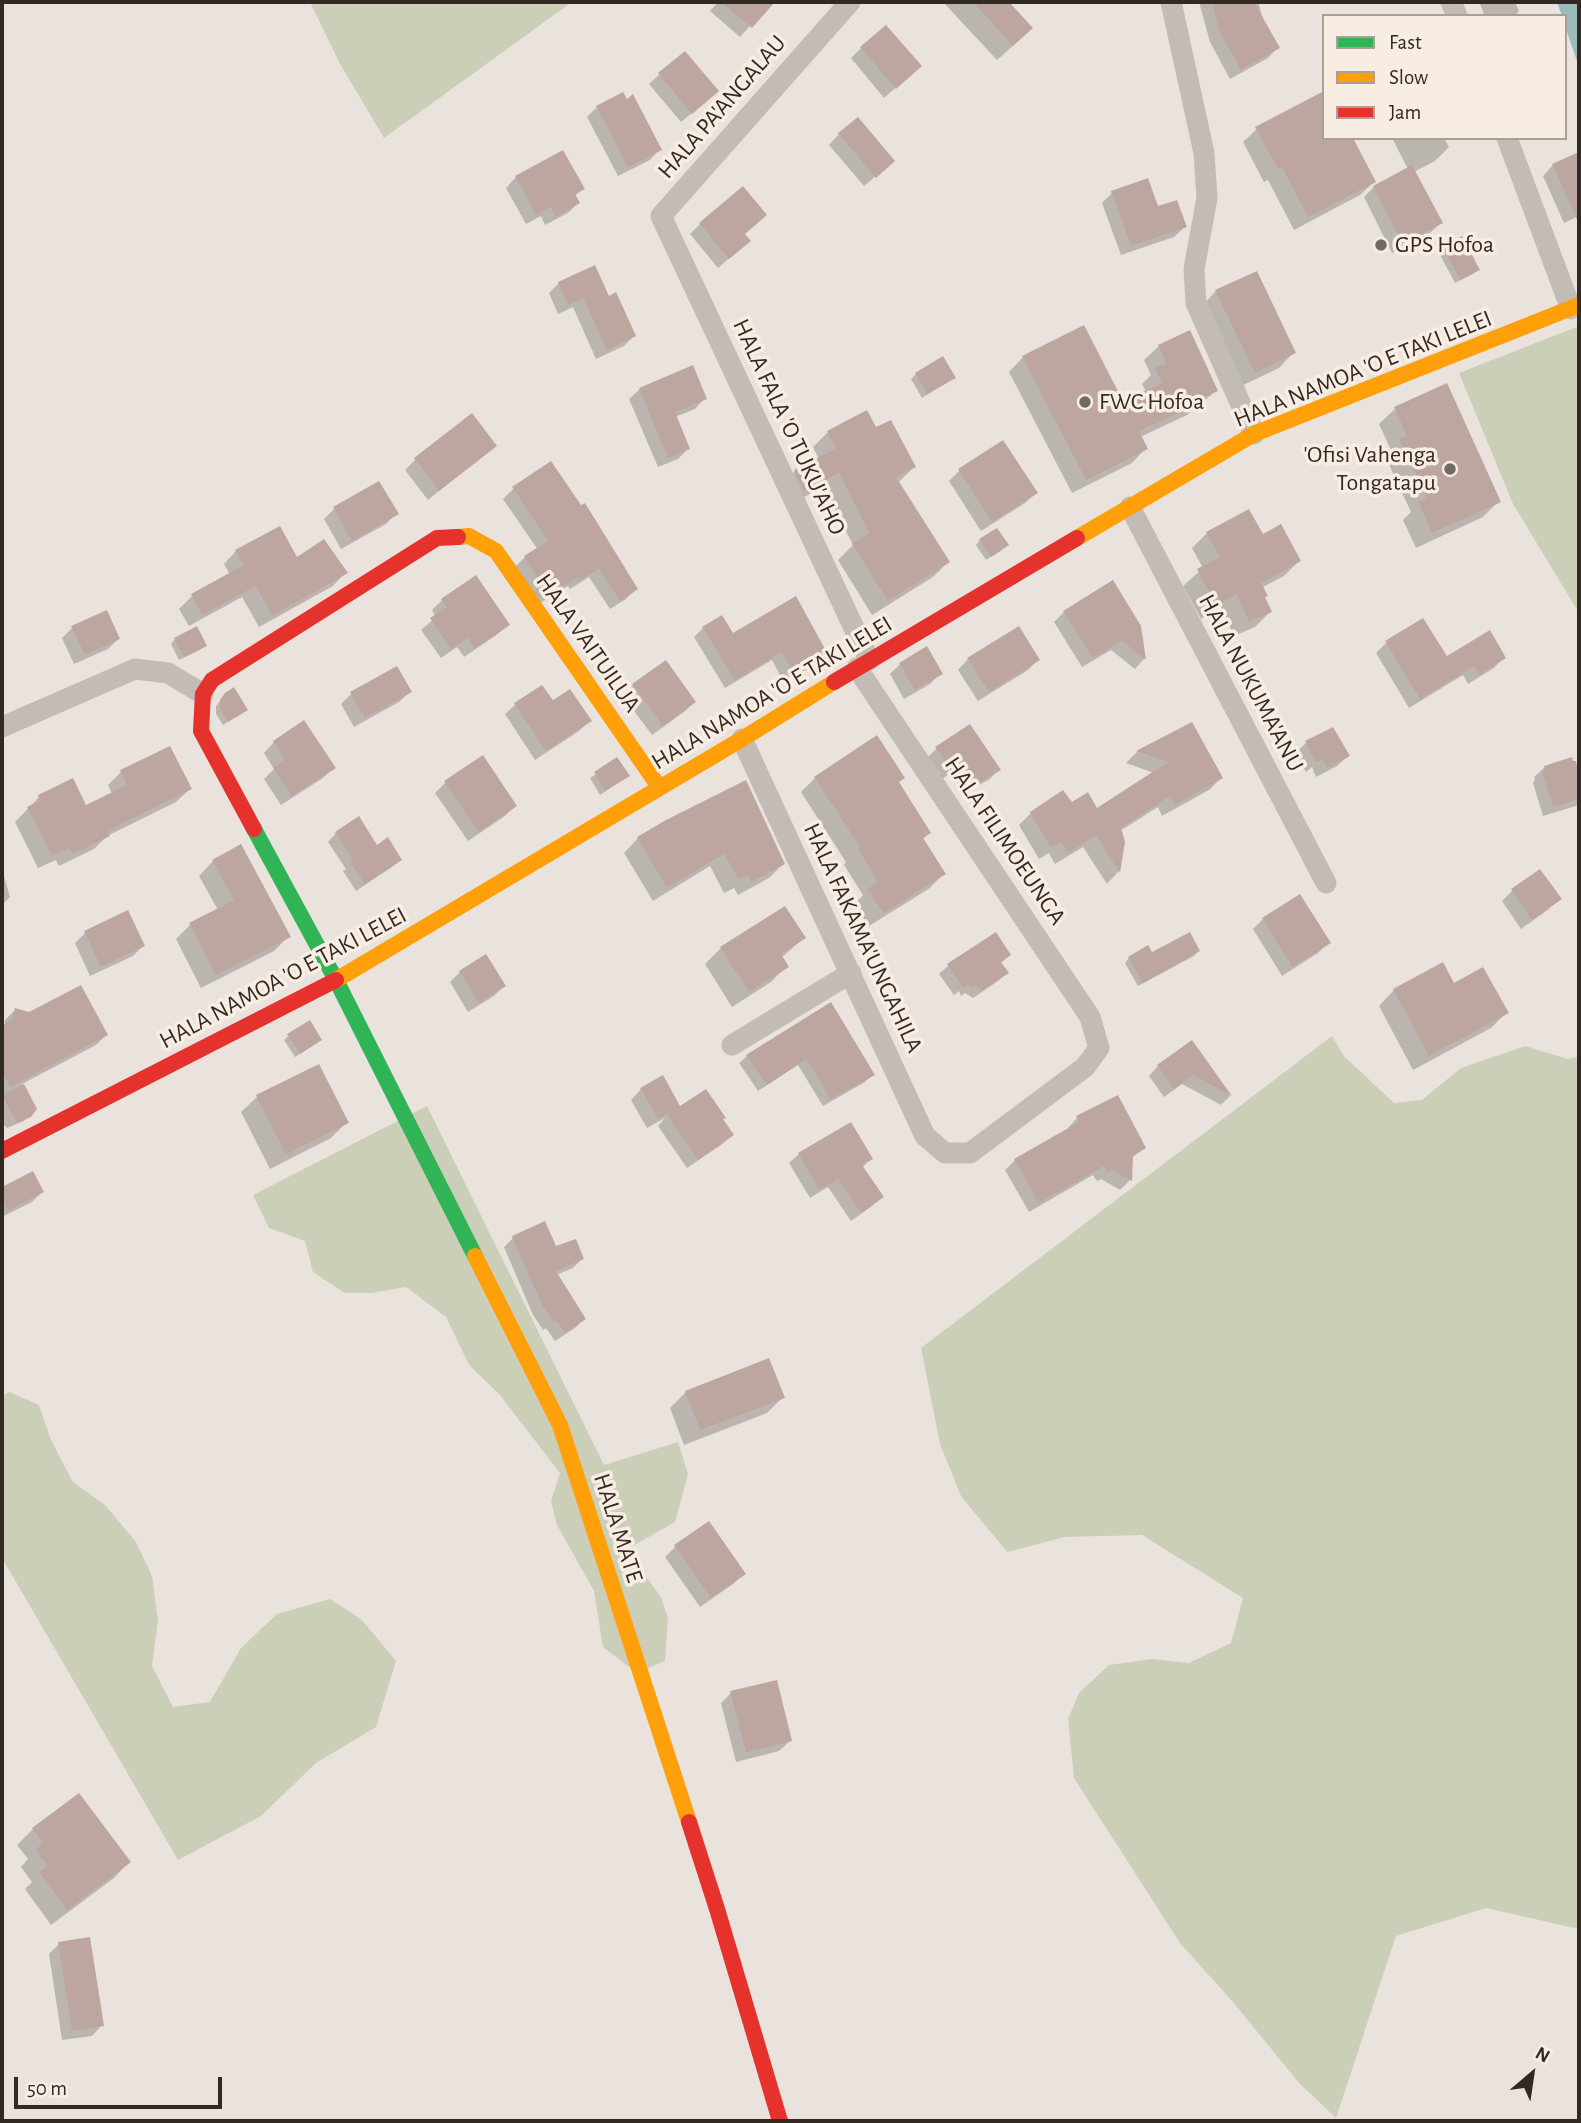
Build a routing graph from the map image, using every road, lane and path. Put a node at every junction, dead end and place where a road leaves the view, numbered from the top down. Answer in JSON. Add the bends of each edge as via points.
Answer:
{"nodes":[{"id":1,"x":850,"y":2,"type":"edge"},
{"id":2,"x":1171,"y":2,"type":"edge"},
{"id":3,"x":1508,"y":140,"type":"edge"},
{"id":4,"x":662,"y":216,"type":"joint"},
{"id":5,"x":1575,"y":307,"type":"edge"},
{"id":6,"x":1254,"y":434,"type":"junction"},
{"id":7,"x":1130,"y":507,"type":"junction"},
{"id":8,"x":863,"y":664,"type":"junction"},
{"id":9,"x":203,"y":694,"type":"junction"},
{"id":10,"x":2,"y":727,"type":"edge"},
{"id":11,"x":742,"y":739,"type":"junction"},
{"id":12,"x":659,"y":788,"type":"junction"},
{"id":13,"x":1326,"y":883,"type":"dead end"},
{"id":14,"x":851,"y":973,"type":"junction"},
{"id":15,"x":336,"y":980,"type":"junction"},
{"id":16,"x":732,"y":1045,"type":"dead end"},
{"id":17,"x":3,"y":1146,"type":"edge"},
{"id":18,"x":945,"y":1153,"type":"joint"},
{"id":19,"x":780,"y":2121,"type":"edge"}],
"edges":[{"from":1,"to":4,"type":"street","name":"HALA PA'ANGALAU"},
{"from":2,"to":6,"type":"street","via":[[1204,153],[1207,198],[1194,269],[1196,303]]},
{"from":3,"to":5,"type":"street"},
{"from":4,"to":8,"type":"street","name":"HALA FALA 'O TUKU'AHO"},
{"from":5,"to":6,"type":"street","name":"HALA NAMOA 'O E TAKI LELEI"},
{"from":6,"to":7,"type":"street","name":"HALA NAMOA 'O E TAKI LELEI"},
{"from":7,"to":8,"type":"street","name":"HALA NAMOA 'O E TAKI LELEI"},
{"from":7,"to":13,"type":"street","name":"HALA NUKUMA'ANU"},
{"from":8,"to":11,"type":"street","name":"HALA NAMOA 'O E TAKI LELEI"},
{"from":8,"to":18,"type":"street","name":"HALA FILIMOEUNGA","via":[[1090,1017],[1099,1048],[1085,1067],[970,1153]]},
{"from":9,"to":10,"type":"street","via":[[168,673],[135,669]]},
{"from":9,"to":12,"type":"street","name":"HALA VAITUILUA","via":[[212,680],[437,538],[469,536],[496,551]]},
{"from":9,"to":15,"type":"street","name":"HALA MATE","via":[[201,731]]},
{"from":11,"to":12,"type":"street","name":"HALA NAMOA 'O E TAKI LELEI"},
{"from":11,"to":14,"type":"street","name":"HALA FAKAMA'UNGAHILA"},
{"from":12,"to":15,"type":"street","name":"HALA NAMOA 'O E TAKI LELEI"},
{"from":14,"to":16,"type":"street"},
{"from":14,"to":18,"type":"street","name":"HALA FAKAMA'UNGAHILA","via":[[925,1136]]},
{"from":15,"to":17,"type":"street","name":"HALA NAMOA 'O E TAKI LELEI"},
{"from":15,"to":19,"type":"street","name":"HALA MATE","via":[[561,1425],[717,1909]]}]}
